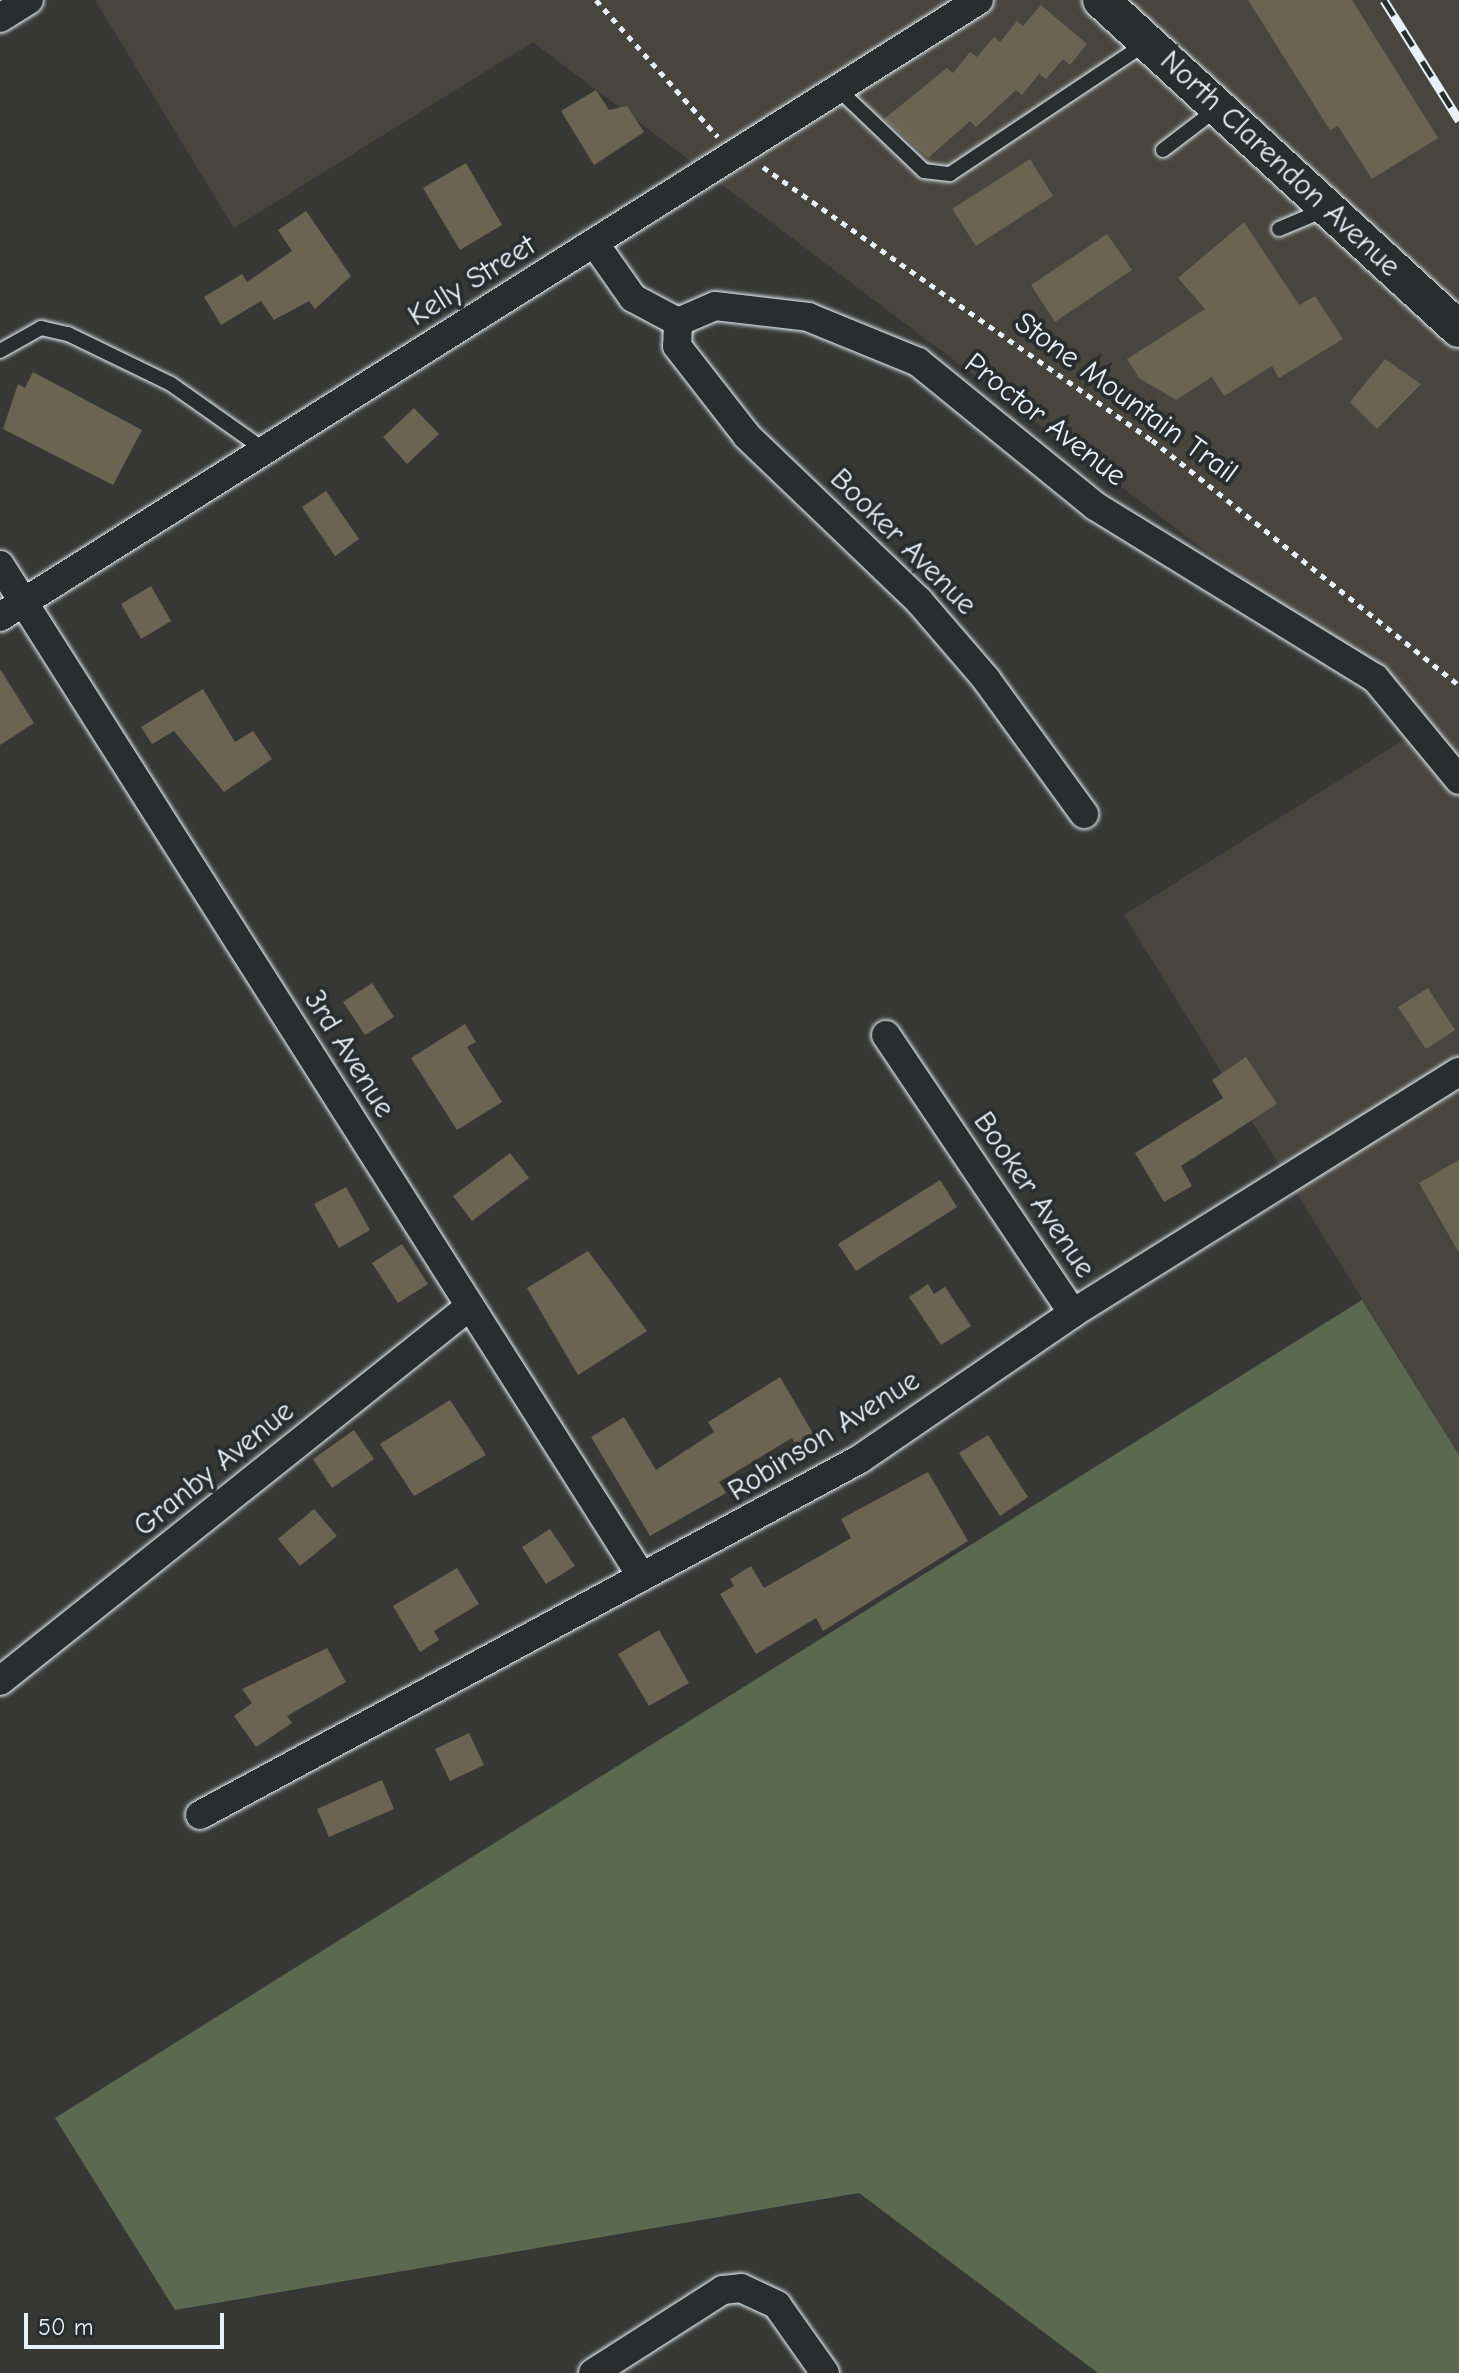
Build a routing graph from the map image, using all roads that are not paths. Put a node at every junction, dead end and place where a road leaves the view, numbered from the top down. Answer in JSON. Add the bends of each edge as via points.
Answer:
{"nodes":[{"id":1,"x":29,"y":0,"type":"edge"},
{"id":2,"x":979,"y":0,"type":"edge"},
{"id":3,"x":1101,"y":0,"type":"edge"},
{"id":4,"x":0,"y":18,"type":"edge"},
{"id":5,"x":1147,"y":43,"type":"junction"},
{"id":6,"x":838,"y":89,"type":"junction"},
{"id":7,"x":1218,"y":108,"type":"junction"},
{"id":8,"x":1163,"y":150,"type":"dead end"},
{"id":9,"x":1328,"y":208,"type":"junction"},
{"id":10,"x":1279,"y":229,"type":"dead end"},
{"id":11,"x":595,"y":244,"type":"junction"},
{"id":12,"x":678,"y":322,"type":"junction"},
{"id":13,"x":1459,"y":329,"type":"edge"},
{"id":14,"x":0,"y":351,"type":"edge"},
{"id":15,"x":266,"y":451,"type":"junction"},
{"id":16,"x":0,"y":565,"type":"edge"},
{"id":17,"x":12,"y":610,"type":"edge"},
{"id":18,"x":1459,"y":780,"type":"edge"},
{"id":19,"x":1084,"y":814,"type":"dead end"},
{"id":20,"x":886,"y":1035,"type":"dead end"},
{"id":21,"x":1459,"y":1072,"type":"edge"},
{"id":22,"x":469,"y":1307,"type":"junction"},
{"id":23,"x":1073,"y":1313,"type":"junction"},
{"id":24,"x":642,"y":1577,"type":"junction"},
{"id":25,"x":0,"y":1681,"type":"edge"},
{"id":26,"x":200,"y":1815,"type":"dead end"},
{"id":27,"x":593,"y":2373,"type":"edge"},
{"id":28,"x":825,"y":2373,"type":"edge"}],
"edges":[{"from":1,"to":4,"type":"street"},
{"from":2,"to":6,"type":"street","name":"Kelly Street"},
{"from":3,"to":5,"type":"street","name":"North Clarendon Avenue"},
{"from":5,"to":6,"type":"lane","via":[[950,174],[924,171]]},
{"from":5,"to":7,"type":"street","name":"North Clarendon Avenue"},
{"from":6,"to":11,"type":"street","name":"Kelly Street"},
{"from":7,"to":8,"type":"lane"},
{"from":7,"to":9,"type":"street","name":"North Clarendon Avenue"},
{"from":9,"to":10,"type":"lane"},
{"from":9,"to":13,"type":"street","name":"North Clarendon Avenue"},
{"from":11,"to":12,"type":"street","via":[[633,298]]},
{"from":11,"to":15,"type":"street","name":"Kelly Street"},
{"from":12,"to":18,"type":"street","name":"Proctor Avenue","via":[[715,306],[808,317],[918,362],[1095,506],[1375,678]]},
{"from":12,"to":19,"type":"street","name":"Booker Avenue","via":[[677,346],[747,436],[919,601],[986,679]]},
{"from":14,"to":15,"type":"lane","via":[[41,328],[68,334],[171,384]]},
{"from":15,"to":17,"type":"street","name":"Kelly Street"},
{"from":16,"to":17,"type":"street","name":"3rd Avenue"},
{"from":17,"to":22,"type":"street","name":"3rd Avenue"},
{"from":20,"to":23,"type":"street","name":"Booker Avenue"},
{"from":21,"to":23,"type":"street","name":"Robinson Avenue"},
{"from":22,"to":24,"type":"street","name":"3rd Avenue"},
{"from":22,"to":25,"type":"street","name":"Granby Avenue"},
{"from":23,"to":24,"type":"street","name":"Robinson Avenue","via":[[860,1459]]},
{"from":24,"to":26,"type":"street","name":"Robinson Avenue"},
{"from":27,"to":28,"type":"street","via":[[723,2290],[760,2293],[795,2324]]}]}
